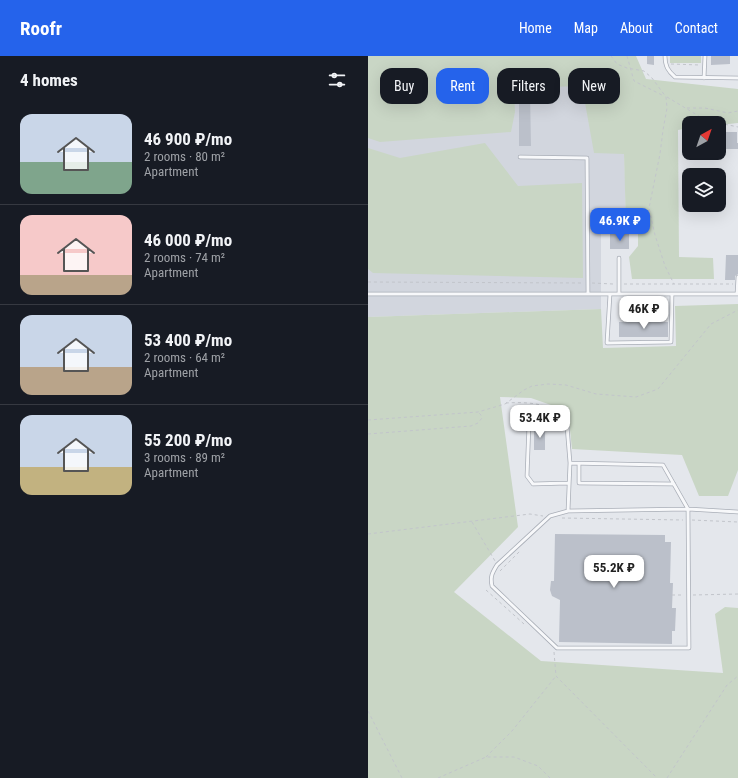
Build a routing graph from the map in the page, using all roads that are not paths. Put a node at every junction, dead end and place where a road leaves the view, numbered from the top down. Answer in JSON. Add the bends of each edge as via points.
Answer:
{"nodes":[{"id":1,"x":665,"y":56,"type":"edge"},
{"id":2,"x":705,"y":56,"type":"edge"},
{"id":3,"x":704,"y":78,"type":"junction"},
{"id":4,"x":738,"y":78,"type":"edge"},
{"id":5,"x":520,"y":157,"type":"dead end"},
{"id":6,"x":619,"y":258,"type":"dead end"},
{"id":7,"x":738,"y":277,"type":"edge"},
{"id":8,"x":738,"y":284,"type":"edge"},
{"id":9,"x":368,"y":294,"type":"edge"},
{"id":10,"x":588,"y":294,"type":"junction"},
{"id":11,"x":610,"y":294,"type":"junction"},
{"id":12,"x":619,"y":294,"type":"junction"},
{"id":13,"x":672,"y":294,"type":"junction"},
{"id":14,"x":738,"y":294,"type":"edge"},
{"id":15,"x":570,"y":463,"type":"junction"},
{"id":16,"x":579,"y":464,"type":"junction"},
{"id":17,"x":568,"y":483,"type":"junction"},
{"id":18,"x":674,"y":484,"type":"junction"},
{"id":19,"x":688,"y":509,"type":"junction"},
{"id":20,"x":568,"y":511,"type":"junction"},
{"id":21,"x":738,"y":512,"type":"edge"}],
"edges":[{"from":1,"to":3,"type":"lane","via":[[665,64],[675,77]]},
{"from":2,"to":3,"type":"lane"},
{"from":3,"to":4,"type":"lane"},
{"from":5,"to":10,"type":"lane","via":[[586,158]]},
{"from":6,"to":12,"type":"lane"},
{"from":7,"to":8,"type":"lane"},
{"from":8,"to":14,"type":"lane"},
{"from":9,"to":10,"type":"lane"},
{"from":10,"to":11,"type":"lane"},
{"from":11,"to":12,"type":"lane"},
{"from":11,"to":13,"type":"lane","via":[[607,343],[671,342]]},
{"from":12,"to":13,"type":"lane"},
{"from":13,"to":14,"type":"lane"},
{"from":15,"to":16,"type":"lane"},
{"from":15,"to":17,"type":"lane"},
{"from":15,"to":17,"type":"lane","via":[[567,426],[529,424],[527,476],[533,484]]},
{"from":16,"to":18,"type":"lane","via":[[663,465]]},
{"from":16,"to":18,"type":"lane","via":[[579,483]]},
{"from":17,"to":20,"type":"lane"},
{"from":18,"to":19,"type":"lane"},
{"from":19,"to":20,"type":"lane"},
{"from":19,"to":20,"type":"lane","via":[[688,648],[557,648],[492,586],[492,573],[497,565],[550,516]]},
{"from":19,"to":21,"type":"lane"}]}
